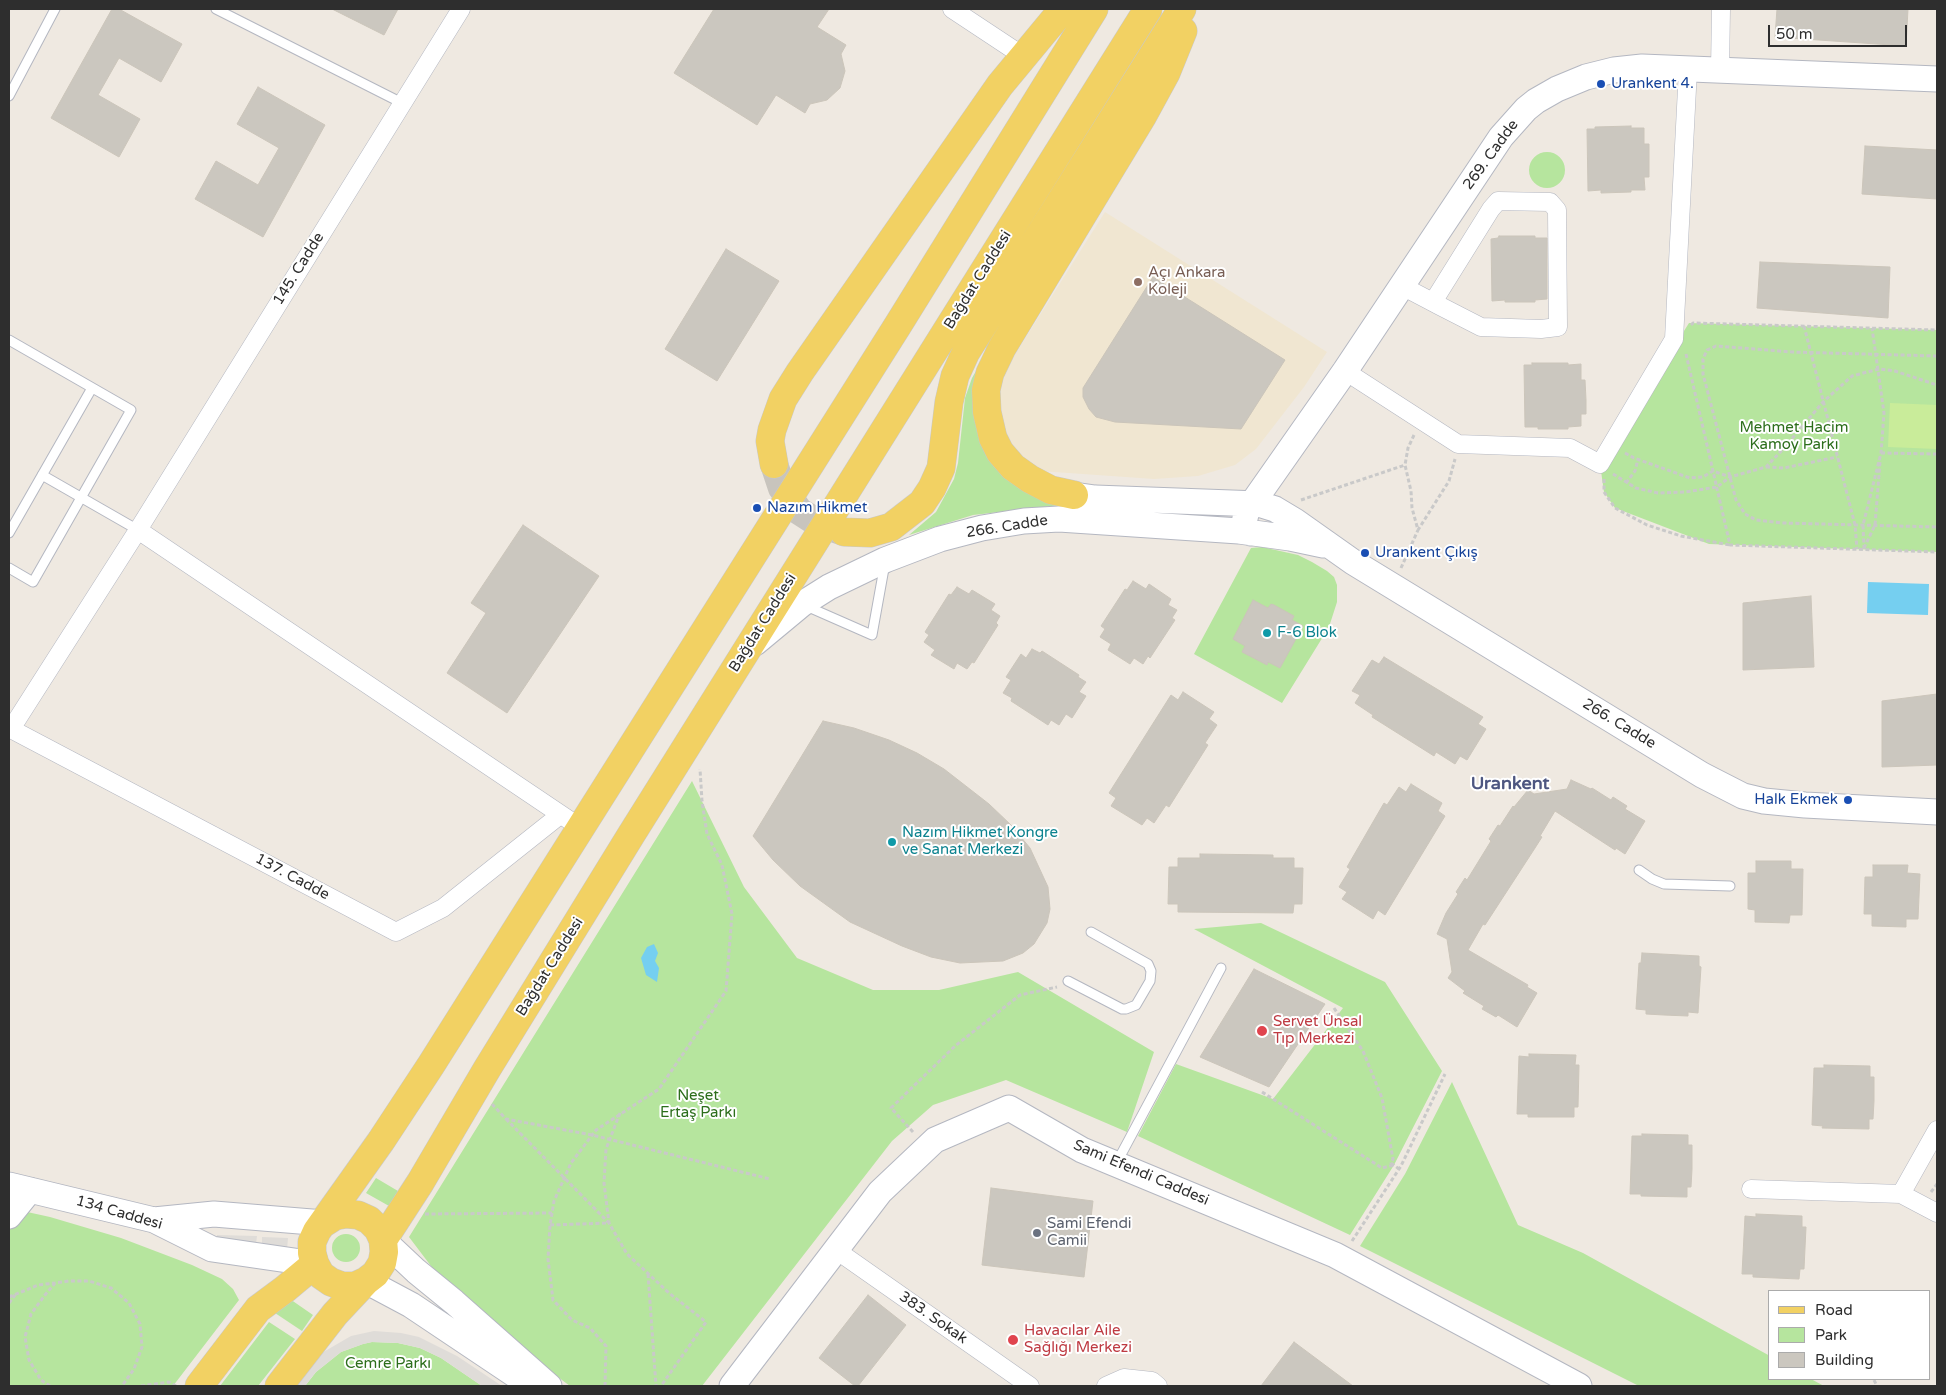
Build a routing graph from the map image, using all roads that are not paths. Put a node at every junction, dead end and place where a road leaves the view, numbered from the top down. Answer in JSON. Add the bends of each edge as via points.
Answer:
{"nodes":[{"id":1,"x":55,"y":9,"type":"edge"},
{"id":2,"x":216,"y":9,"type":"edge"},
{"id":3,"x":462,"y":9,"type":"edge"},
{"id":4,"x":952,"y":9,"type":"edge"},
{"id":5,"x":1063,"y":9,"type":"edge"},
{"id":6,"x":1094,"y":9,"type":"edge"},
{"id":7,"x":1148,"y":9,"type":"edge"},
{"id":8,"x":1182,"y":9,"type":"edge"},
{"id":9,"x":1191,"y":9,"type":"edge"},
{"id":10,"x":1721,"y":9,"type":"edge"},
{"id":11,"x":1023,"y":56,"type":"junction"},
{"id":12,"x":1688,"y":69,"type":"junction"},
{"id":13,"x":1720,"y":70,"type":"junction"},
{"id":14,"x":1937,"y":79,"type":"edge"},
{"id":15,"x":9,"y":96,"type":"edge"},
{"id":16,"x":402,"y":103,"type":"junction"},
{"id":17,"x":1402,"y":286,"type":"junction"},
{"id":18,"x":1433,"y":302,"type":"junction"},
{"id":19,"x":9,"y":340,"type":"edge"},
{"id":20,"x":1345,"y":371,"type":"junction"},
{"id":21,"x":92,"y":388,"type":"junction"},
{"id":22,"x":774,"y":464,"type":"tunnel mouth"},
{"id":23,"x":42,"y":474,"type":"junction"},
{"id":24,"x":1074,"y":495,"type":"joint"},
{"id":25,"x":82,"y":497,"type":"junction"},
{"id":26,"x":1264,"y":506,"type":"junction"},
{"id":27,"x":138,"y":530,"type":"junction"},
{"id":28,"x":844,"y":532,"type":"tunnel mouth"},
{"id":29,"x":9,"y":533,"type":"edge"},
{"id":30,"x":1259,"y":534,"type":"junction"},
{"id":31,"x":1329,"y":547,"type":"junction"},
{"id":32,"x":886,"y":560,"type":"junction"},
{"id":33,"x":9,"y":568,"type":"edge"},
{"id":34,"x":802,"y":604,"type":"junction"},
{"id":35,"x":746,"y":651,"type":"junction"},
{"id":36,"x":10,"y":729,"type":"edge"},
{"id":37,"x":1937,"y":812,"type":"edge"},
{"id":38,"x":570,"y":821,"type":"junction"},
{"id":39,"x":1639,"y":870,"type":"dead end"},
{"id":40,"x":1730,"y":886,"type":"dead end"},
{"id":41,"x":1091,"y":932,"type":"dead end"},
{"id":42,"x":1221,"y":968,"type":"dead end"},
{"id":43,"x":1068,"y":981,"type":"dead end"},
{"id":44,"x":1937,"y":1130,"type":"edge"},
{"id":45,"x":1116,"y":1164,"type":"junction"},
{"id":46,"x":19,"y":1187,"type":"edge"},
{"id":47,"x":1751,"y":1190,"type":"dead end"},
{"id":48,"x":1901,"y":1194,"type":"junction"},
{"id":49,"x":1937,"y":1213,"type":"edge"},
{"id":50,"x":9,"y":1216,"type":"edge"},
{"id":51,"x":154,"y":1220,"type":"junction"},
{"id":52,"x":324,"y":1222,"type":"junction"},
{"id":53,"x":383,"y":1240,"type":"junction"},
{"id":54,"x":836,"y":1250,"type":"junction"},
{"id":55,"x":315,"y":1264,"type":"junction"},
{"id":56,"x":366,"y":1282,"type":"junction"},
{"id":57,"x":199,"y":1386,"type":"edge"},
{"id":58,"x":280,"y":1386,"type":"edge"},
{"id":59,"x":532,"y":1386,"type":"edge"},
{"id":60,"x":549,"y":1386,"type":"edge"},
{"id":61,"x":732,"y":1386,"type":"edge"},
{"id":62,"x":1030,"y":1386,"type":"edge"},
{"id":63,"x":1106,"y":1386,"type":"edge"},
{"id":64,"x":1158,"y":1386,"type":"edge"},
{"id":65,"x":1579,"y":1386,"type":"edge"}],
"edges":[{"from":1,"to":15,"type":"lane"},
{"from":2,"to":16,"type":"lane"},
{"from":3,"to":16,"type":"street","name":"145. Cadde"},
{"from":4,"to":11,"type":"street"},
{"from":5,"to":11,"type":"main road"},
{"from":6,"to":38,"type":"main road","via":[[898,325]]},
{"from":7,"to":35,"type":"main road","name":"Bağdat Caddesi"},
{"from":8,"to":28,"type":"main road","via":[[966,352],[955,376],[941,468],[932,488],[922,503],[891,527],[870,533]]},
{"from":9,"to":24,"type":"main road","via":[[1166,73],[1142,117],[990,373],[986,390],[987,412],[1000,452],[1030,479],[1051,490]]},
{"from":10,"to":13,"type":"street"},
{"from":11,"to":22,"type":"main road","via":[[795,379],[783,399],[772,430],[770,441]]},
{"from":12,"to":13,"type":"main road","name":"269. Cadde"},
{"from":12,"to":17,"type":"main road","name":"269. Cadde","via":[[1642,67],[1605,72],[1557,89],[1526,109],[1501,137]]},
{"from":12,"to":20,"type":"street","via":[[1674,339],[1603,466],[1570,448],[1458,444]]},
{"from":13,"to":14,"type":"main road","name":"269. Cadde"},
{"from":16,"to":27,"type":"street","name":"145. Cadde"},
{"from":17,"to":18,"type":"street"},
{"from":17,"to":20,"type":"main road","name":"269. Cadde"},
{"from":18,"to":18,"type":"street","via":[[1481,327],[1542,329],[1558,326],[1557,210],[1550,202],[1498,201]]},
{"from":19,"to":21,"type":"lane"},
{"from":20,"to":26,"type":"main road","name":"269. Cadde","via":[[1273,476]]},
{"from":21,"to":23,"type":"lane"},
{"from":21,"to":25,"type":"lane","via":[[131,410]]},
{"from":23,"to":25,"type":"lane"},
{"from":23,"to":29,"type":"lane"},
{"from":24,"to":26,"type":"main road","name":"266. Cadde"},
{"from":25,"to":27,"type":"lane"},
{"from":25,"to":33,"type":"lane","via":[[33,582]]},
{"from":26,"to":30,"type":"main road","via":[[1244,520],[1245,526]]},
{"from":26,"to":31,"type":"main road","name":"266. Cadde","via":[[1301,525]]},
{"from":27,"to":36,"type":"street","name":"145. Cadde"},
{"from":27,"to":38,"type":"street"},
{"from":30,"to":31,"type":"main road","name":"266. Cadde"},
{"from":30,"to":32,"type":"main road","name":"266. Cadde","via":[[1059,519],[1024,521],[940,539]]},
{"from":31,"to":37,"type":"main road","name":"266. Cadde","via":[[1702,775],[1743,796],[1805,805]]},
{"from":32,"to":34,"type":"main road","name":"266. Cadde","via":[[829,587]]},
{"from":32,"to":34,"type":"lane","via":[[872,635]]},
{"from":34,"to":35,"type":"main road","name":"266. Cadde"},
{"from":35,"to":53,"type":"main road","name":"Bağdat Caddesi"},
{"from":36,"to":38,"type":"street","name":"137. Cadde","via":[[396,932],[443,908]]},
{"from":38,"to":52,"type":"main road","via":[[431,1065]]},
{"from":39,"to":40,"type":"lane","via":[[1664,884]]},
{"from":41,"to":43,"type":"lane","via":[[1148,964],[1150,981],[1136,1005],[1126,1010]]},
{"from":42,"to":45,"type":"lane"},
{"from":44,"to":48,"type":"street"},
{"from":45,"to":54,"type":"main road","name":"Sami Efendi Caddesi","via":[[1082,1150],[1009,1108],[935,1140],[880,1192]]},
{"from":45,"to":65,"type":"main road","name":"Sami Efendi Caddesi","via":[[1335,1255]]},
{"from":46,"to":50,"type":"main road"},
{"from":46,"to":51,"type":"main road","name":"134 Caddesi"},
{"from":47,"to":48,"type":"street"},
{"from":48,"to":49,"type":"street"},
{"from":51,"to":52,"type":"main road","via":[[214,1214]]},
{"from":51,"to":55,"type":"main road","name":"134 Caddesi","via":[[212,1249]]},
{"from":52,"to":53,"type":"main road","via":[[334,1216],[358,1215],[378,1229]]},
{"from":52,"to":55,"type":"main road","via":[[312,1242]]},
{"from":53,"to":56,"type":"main road","name":"Bağdat Caddesi","via":[[382,1264]]},
{"from":53,"to":60,"type":"main road"},
{"from":54,"to":61,"type":"main road","name":"Sami Efendi Caddesi"},
{"from":54,"to":62,"type":"street","name":"383. Sokak"},
{"from":55,"to":56,"type":"main road","via":[[321,1275],[337,1284],[354,1286]]},
{"from":55,"to":57,"type":"main road","via":[[258,1309]]},
{"from":56,"to":58,"type":"main road","name":"Bağdat Caddesi","via":[[335,1314]]},
{"from":56,"to":59,"type":"main road","via":[[411,1305]]},
{"from":63,"to":64,"type":"street","via":[[1124,1378],[1152,1382]]}]}
